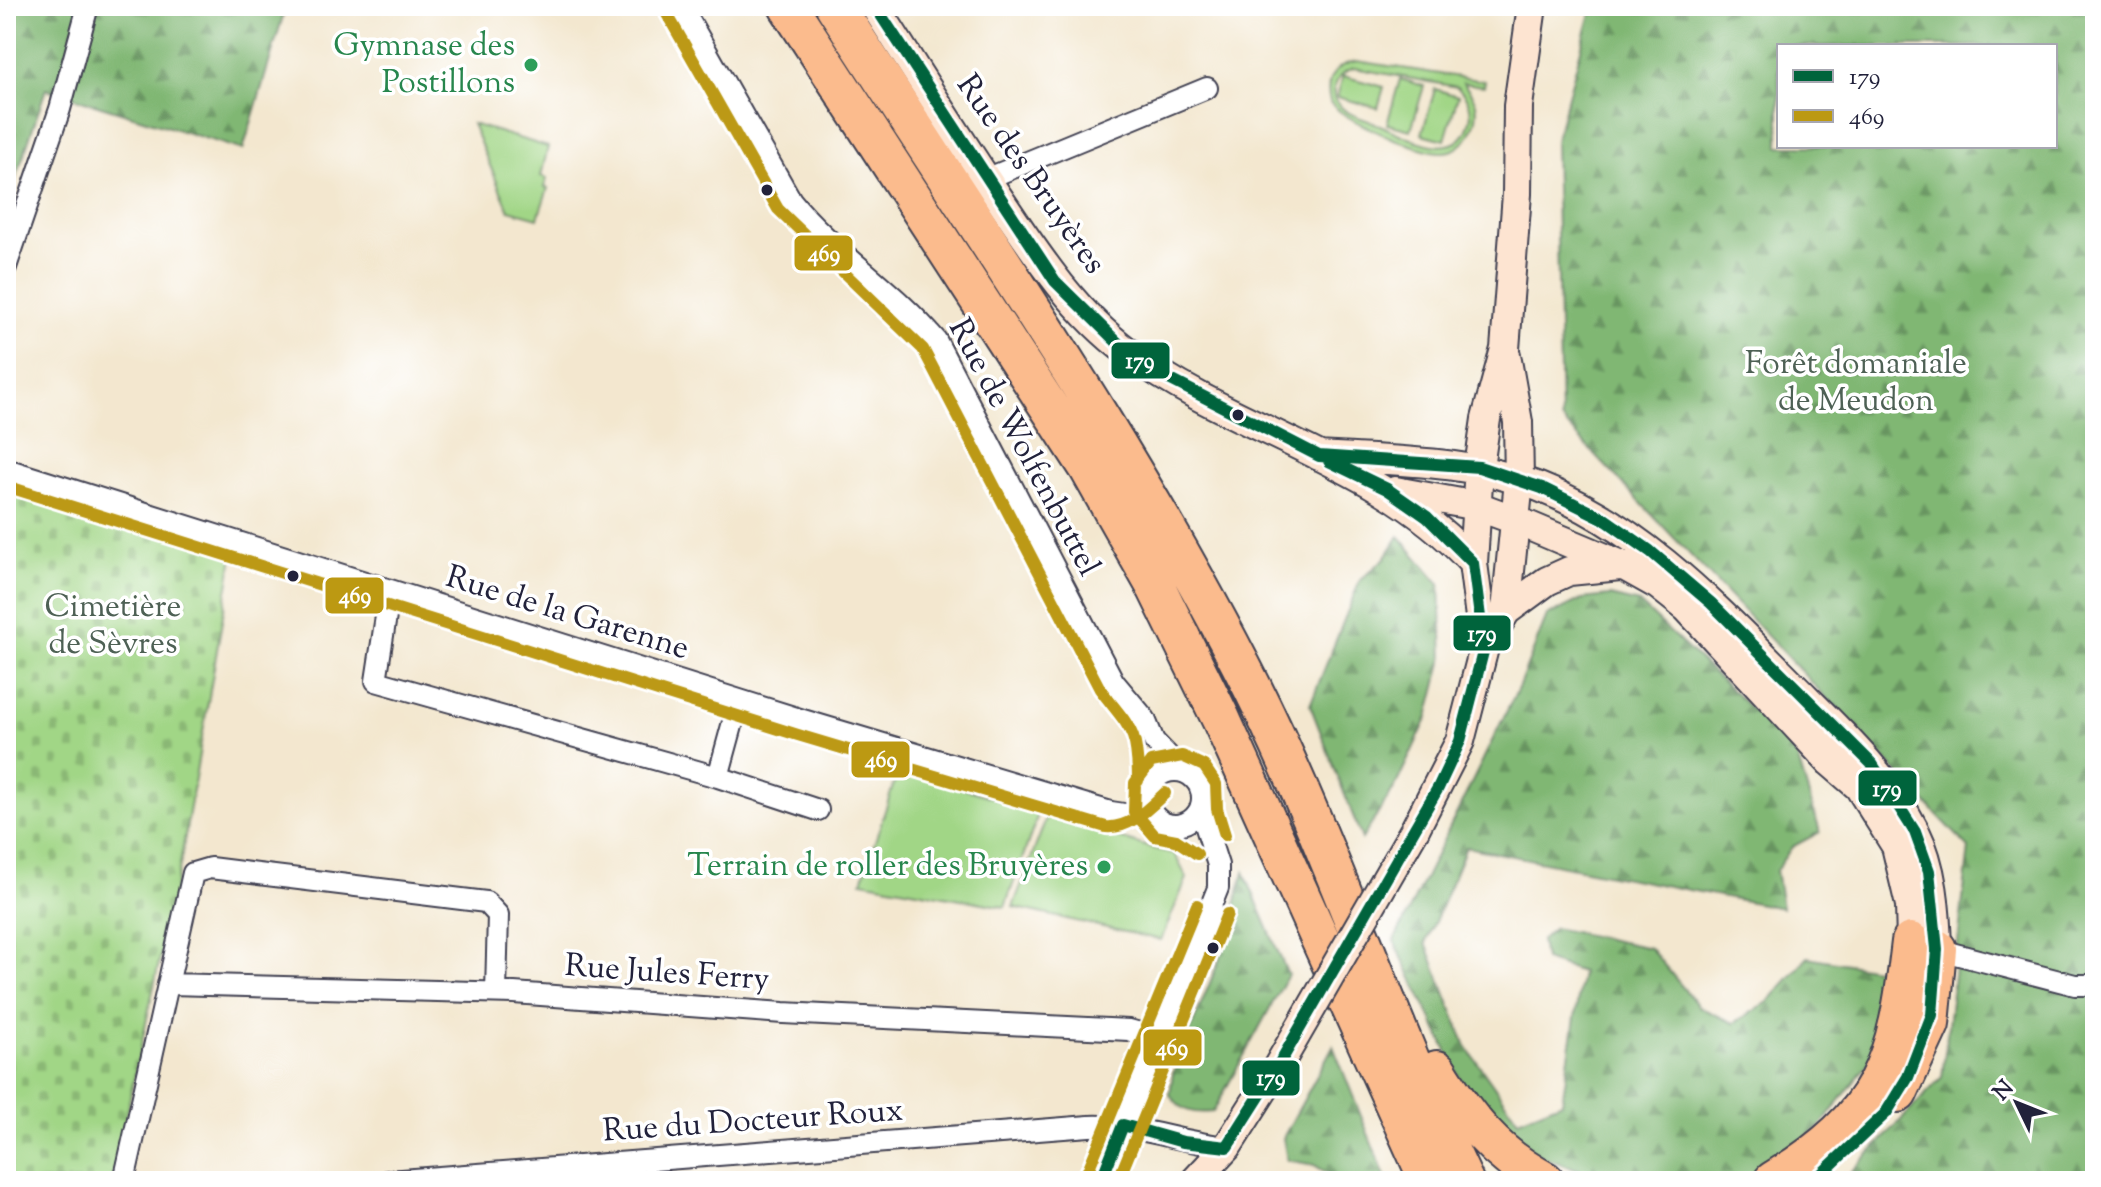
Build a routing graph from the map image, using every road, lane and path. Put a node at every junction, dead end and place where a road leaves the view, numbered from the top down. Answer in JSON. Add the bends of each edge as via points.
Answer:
{"nodes":[{"id":1,"x":88,"y":6,"type":"edge"},
{"id":2,"x":681,"y":6,"type":"edge"},
{"id":3,"x":788,"y":6,"type":"edge"},
{"id":4,"x":835,"y":6,"type":"edge"},
{"id":5,"x":875,"y":6,"type":"edge"},
{"id":6,"x":1532,"y":6,"type":"edge"},
{"id":7,"x":1207,"y":88,"type":"dead end"},
{"id":8,"x":986,"y":179,"type":"junction"},
{"id":9,"x":6,"y":267,"type":"edge"},
{"id":10,"x":1505,"y":349,"type":"junction"},
{"id":11,"x":1319,"y":456,"type":"junction"},
{"id":12,"x":1479,"y":467,"type":"junction"},
{"id":13,"x":6,"y":469,"type":"edge"},
{"id":14,"x":1519,"y":481,"type":"junction"},
{"id":15,"x":1387,"y":489,"type":"junction"},
{"id":16,"x":1477,"y":506,"type":"junction"},
{"id":17,"x":1515,"y":520,"type":"junction"},
{"id":18,"x":1473,"y":563,"type":"junction"},
{"id":19,"x":1624,"y":566,"type":"junction"},
{"id":20,"x":390,"y":590,"type":"junction"},
{"id":21,"x":1506,"y":611,"type":"junction"},
{"id":22,"x":1484,"y":648,"type":"junction"},
{"id":23,"x":739,"y":700,"type":"junction"},
{"id":24,"x":1154,"y":741,"type":"junction"},
{"id":25,"x":1185,"y":773,"type":"junction"},
{"id":26,"x":718,"y":777,"type":"junction"},
{"id":27,"x":1152,"y":784,"type":"junction"},
{"id":28,"x":1200,"y":809,"type":"junction"},
{"id":29,"x":818,"y":810,"type":"dead end"},
{"id":30,"x":1111,"y":812,"type":"junction"},
{"id":31,"x":1157,"y":819,"type":"junction"},
{"id":32,"x":1181,"y":825,"type":"junction"},
{"id":33,"x":1213,"y":845,"type":"junction"},
{"id":34,"x":1924,"y":946,"type":"junction"},
{"id":35,"x":1370,"y":960,"type":"junction"},
{"id":36,"x":170,"y":984,"type":"junction"},
{"id":37,"x":2095,"y":985,"type":"edge"},
{"id":38,"x":496,"y":992,"type":"junction"},
{"id":39,"x":1158,"y":1038,"type":"junction"},
{"id":40,"x":1123,"y":1125,"type":"junction"},
{"id":41,"x":1227,"y":1147,"type":"junction"},
{"id":42,"x":1419,"y":1172,"type":"edge"},
{"id":43,"x":124,"y":1181,"type":"edge"},
{"id":44,"x":388,"y":1181,"type":"edge"},
{"id":45,"x":1101,"y":1181,"type":"edge"},
{"id":46,"x":1195,"y":1181,"type":"edge"},
{"id":47,"x":1215,"y":1181,"type":"edge"},
{"id":48,"x":1464,"y":1181,"type":"edge"},
{"id":49,"x":1545,"y":1181,"type":"edge"},
{"id":50,"x":1773,"y":1181,"type":"edge"},
{"id":51,"x":1814,"y":1181,"type":"edge"}],
"edges":[{"from":1,"to":9,"type":"street","via":[[60,109]]},
{"from":2,"to":24,"type":"street","name":"Rue de Wolfenbuttel","via":[[791,200],[810,224],[907,306],[936,340],[1114,682],[1145,719]]},
{"from":3,"to":42,"type":"highway","via":[[1088,467],[1157,589],[1221,719]]},
{"from":4,"to":35,"type":"highway","via":[[1074,378],[1185,565],[1252,688]]},
{"from":5,"to":8,"type":"street","name":"Rue des Bruyères"},
{"from":6,"to":10,"type":"street","via":[[1518,106]]},
{"from":7,"to":8,"type":"street"},
{"from":8,"to":11,"type":"street","name":"Rue des Bruyères","via":[[1055,281],[1125,350],[1165,377]]},
{"from":10,"to":12,"type":"street"},
{"from":10,"to":14,"type":"street","via":[[1518,422]]},
{"from":11,"to":12,"type":"street","name":"Rue des Bruyères"},
{"from":11,"to":15,"type":"street","name":"Rue des Bruyères"},
{"from":12,"to":14,"type":"street","name":"Rue des Bruyères"},
{"from":12,"to":16,"type":"street"},
{"from":13,"to":20,"type":"street","name":"Rue de la Garenne"},
{"from":14,"to":17,"type":"street"},
{"from":14,"to":34,"type":"street","name":"Rue des Bruyères","via":[[1603,518],[1650,551],[1711,603],[1872,764],[1920,845],[1936,909]]},
{"from":15,"to":16,"type":"street","name":"Rue des Bruyères"},
{"from":15,"to":18,"type":"street","name":"Rue des Bruyères","via":[[1445,532]]},
{"from":16,"to":17,"type":"street","name":"Rue des Bruyères"},
{"from":16,"to":18,"type":"street"},
{"from":17,"to":19,"type":"street","name":"Rue des Bruyères"},
{"from":17,"to":21,"type":"street"},
{"from":18,"to":22,"type":"street"},
{"from":19,"to":21,"type":"street","via":[[1569,571]]},
{"from":19,"to":34,"type":"street","name":"Rue des Bruyères","via":[[1687,608],[1859,787],[1896,846]]},
{"from":20,"to":23,"type":"street","name":"Rue de la Garenne"},
{"from":20,"to":26,"type":"street","via":[[376,681]]},
{"from":21,"to":22,"type":"street"},
{"from":22,"to":41,"type":"street","bridge":true,"via":[[1460,741],[1415,829]]},
{"from":23,"to":26,"type":"street"},
{"from":23,"to":30,"type":"street","name":"Rue de la Garenne"},
{"from":24,"to":25,"type":"street","name":"Rue de Wolfenbuttel"},
{"from":24,"to":27,"type":"street","name":"Rue de Wolfenbuttel"},
{"from":25,"to":27,"type":"street","via":[[1168,772]]},
{"from":25,"to":28,"type":"street","via":[[1198,784]]},
{"from":26,"to":29,"type":"street"},
{"from":27,"to":30,"type":"street"},
{"from":27,"to":31,"type":"street","via":[[1148,804]]},
{"from":28,"to":32,"type":"street"},
{"from":28,"to":33,"type":"street"},
{"from":30,"to":31,"type":"street","name":"Rue de la Garenne"},
{"from":31,"to":32,"type":"street"},
{"from":32,"to":33,"type":"street"},
{"from":33,"to":39,"type":"street","via":[[1218,888],[1212,910]]},
{"from":34,"to":37,"type":"street","via":[[2075,985]]},
{"from":34,"to":50,"type":"highway","via":[[1880,1079],[1839,1134]]},
{"from":34,"to":51,"type":"highway","via":[[1930,1024],[1908,1077],[1871,1129]]},
{"from":35,"to":48,"type":"highway"},
{"from":35,"to":49,"type":"highway","via":[[1399,986],[1426,1053],[1466,1116],[1510,1160]]},
{"from":36,"to":38,"type":"street","name":"Rue Jules Ferry"},
{"from":36,"to":38,"type":"street","via":[[189,883],[193,873],[210,868],[486,902],[498,915]]},
{"from":36,"to":43,"type":"street"},
{"from":38,"to":39,"type":"street","name":"Rue Jules Ferry","via":[[1129,1030]]},
{"from":39,"to":40,"type":"street"},
{"from":40,"to":41,"type":"street","via":[[1183,1142]]},
{"from":40,"to":44,"type":"street","name":"Rue du Docteur Roux"},
{"from":40,"to":45,"type":"street"},
{"from":41,"to":46,"type":"street"},
{"from":41,"to":47,"type":"street"}]}
